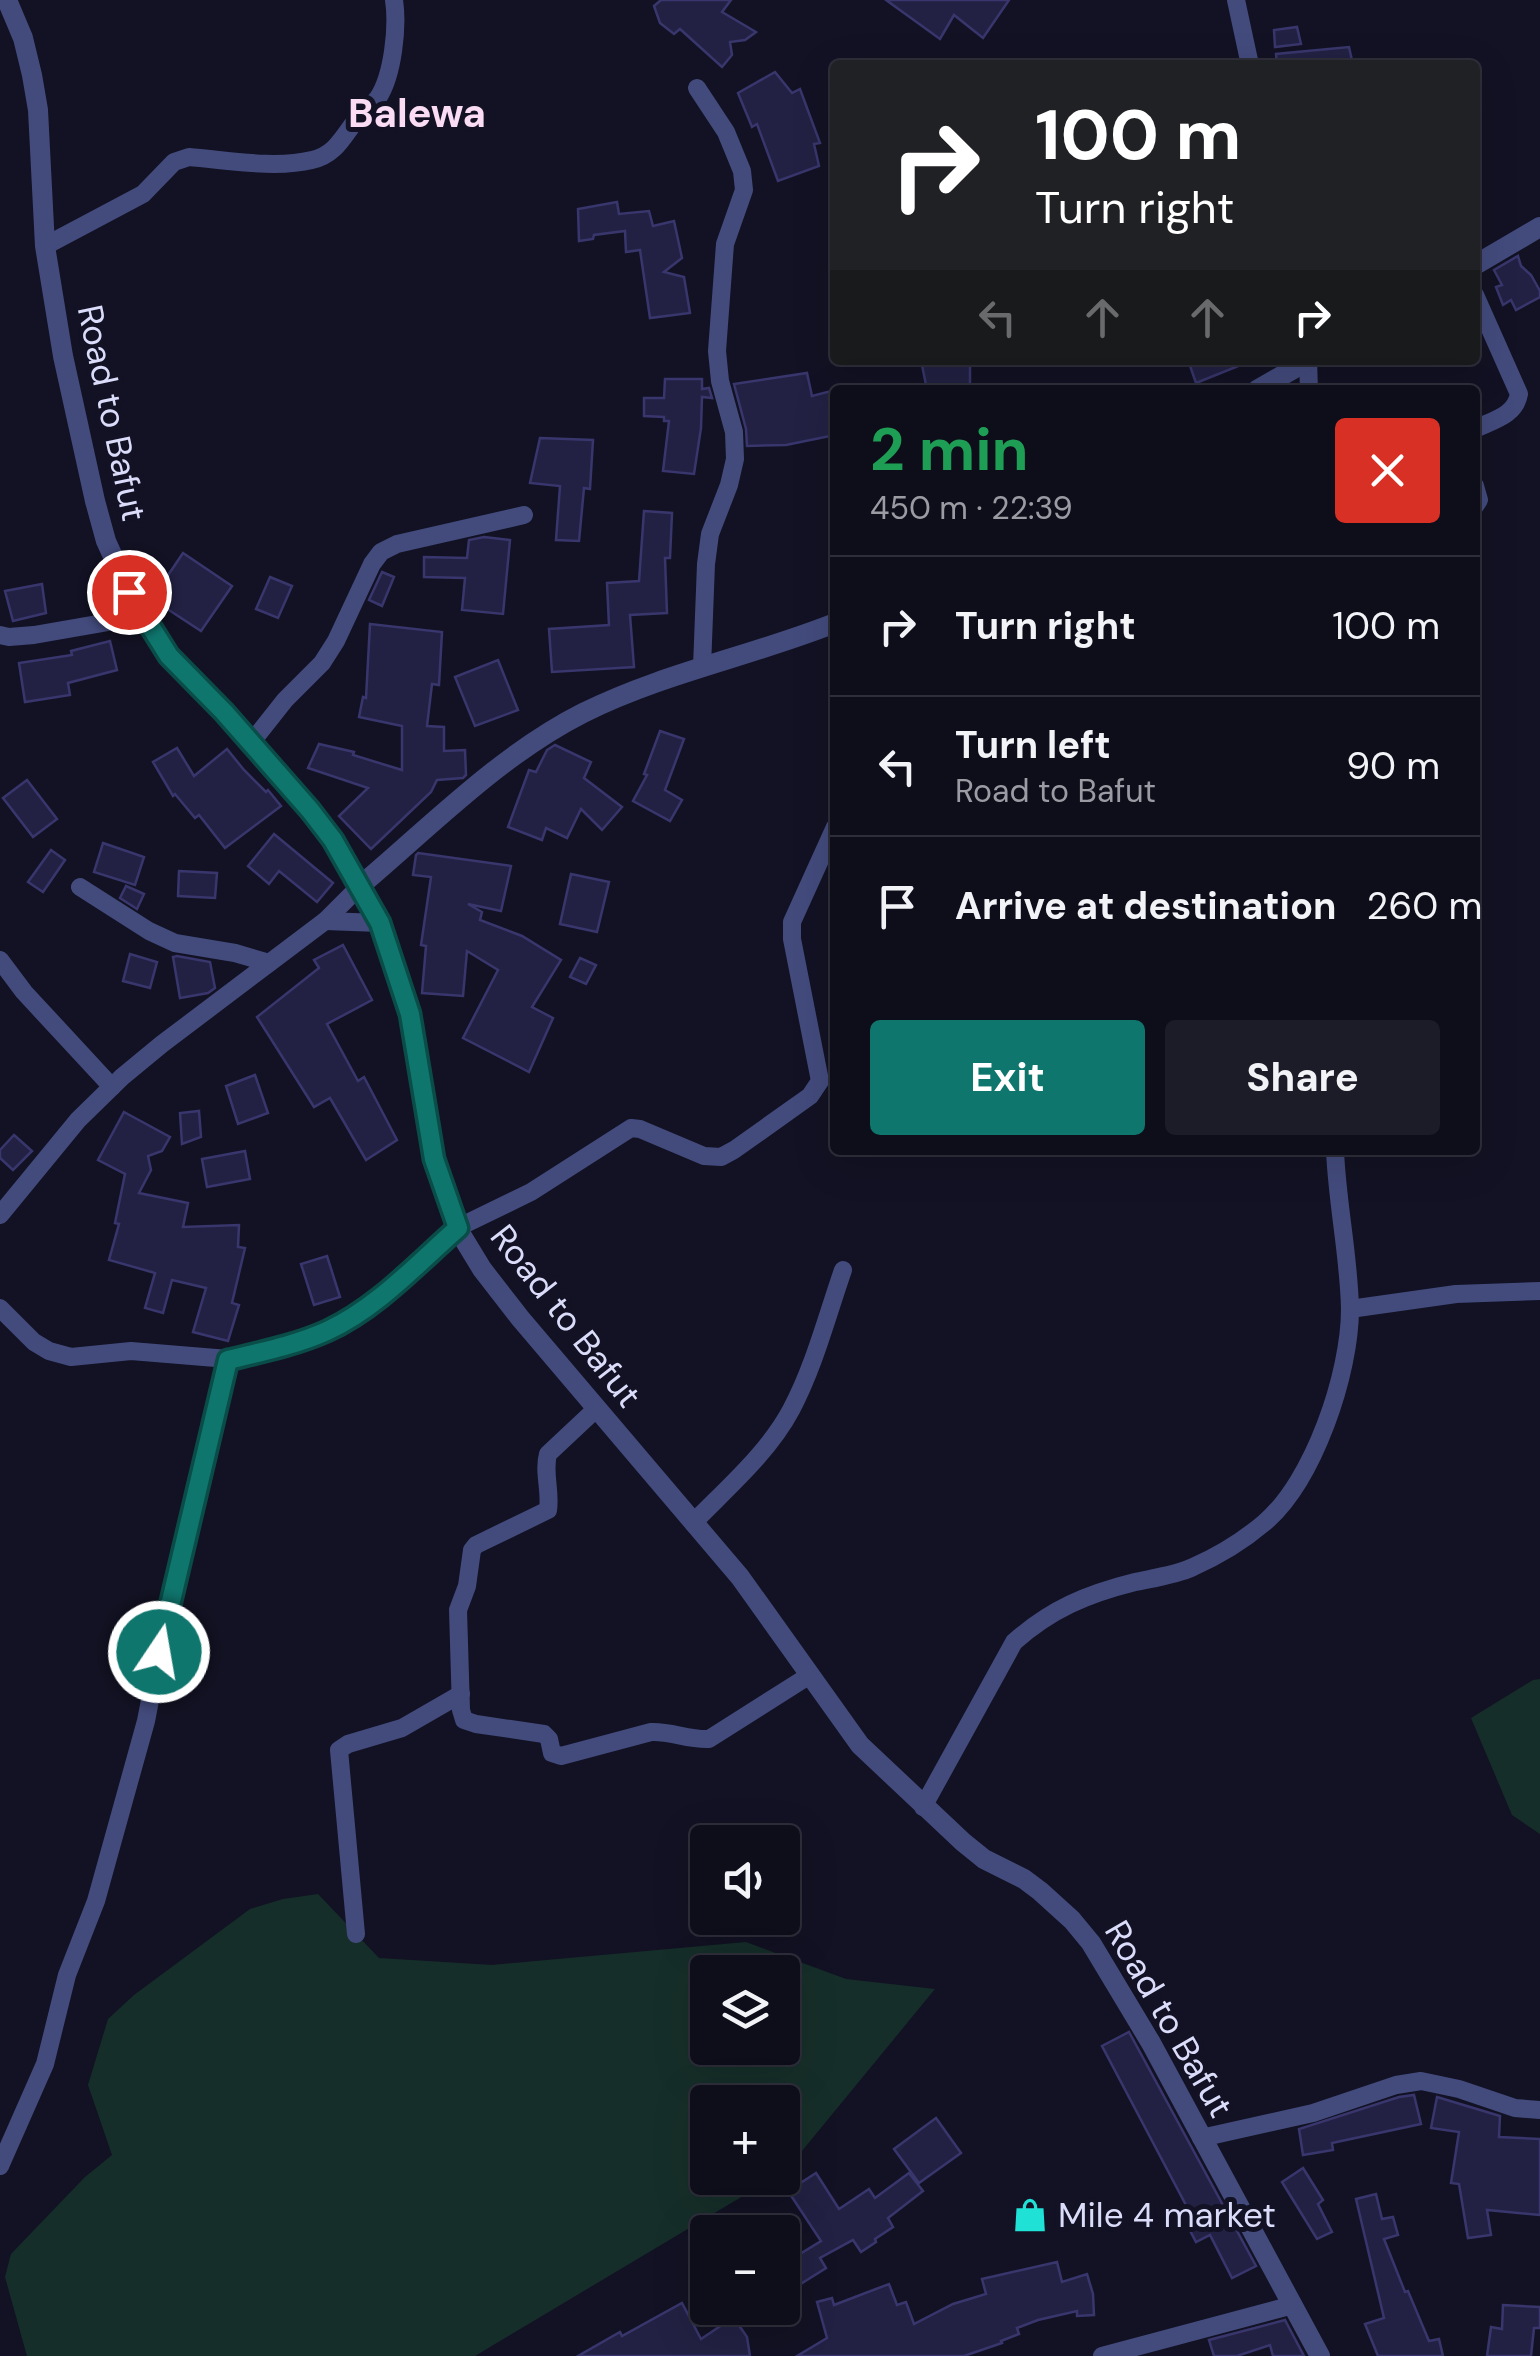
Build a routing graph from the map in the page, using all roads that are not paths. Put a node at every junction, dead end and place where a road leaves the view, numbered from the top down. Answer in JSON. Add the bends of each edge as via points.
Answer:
{"nodes":[{"id":1,"x":7,"y":0,"type":"edge"},
{"id":2,"x":394,"y":0,"type":"edge"},
{"id":3,"x":1236,"y":0,"type":"edge"},
{"id":4,"x":1249,"y":60,"type":"edge"},
{"id":5,"x":697,"y":88,"type":"dead end"},
{"id":6,"x":1540,"y":227,"type":"edge"},
{"id":7,"x":44,"y":246,"type":"junction"},
{"id":8,"x":1480,"y":262,"type":"edge"},
{"id":9,"x":1480,"y":307,"type":"edge"},
{"id":10,"x":1300,"y":365,"type":"edge"},
{"id":11,"x":1266,"y":385,"type":"edge"},
{"id":12,"x":1480,"y":427,"type":"edge"},
{"id":13,"x":524,"y":515,"type":"dead end"},
{"id":14,"x":143,"y":616,"type":"junction"},
{"id":15,"x":830,"y":625,"type":"edge"},
{"id":16,"x":0,"y":635,"type":"edge"},
{"id":17,"x":702,"y":667,"type":"junction"},
{"id":18,"x":251,"y":743,"type":"junction"},
{"id":19,"x":830,"y":838,"type":"edge"},
{"id":20,"x":360,"y":886,"type":"junction"},
{"id":21,"x":80,"y":887,"type":"dead end"},
{"id":22,"x":325,"y":921,"type":"junction"},
{"id":23,"x":380,"y":923,"type":"junction"},
{"id":24,"x":0,"y":960,"type":"edge"},
{"id":25,"x":269,"y":963,"type":"junction"},
{"id":26,"x":112,"y":1087,"type":"junction"},
{"id":27,"x":1335,"y":1155,"type":"edge"},
{"id":28,"x":0,"y":1215,"type":"edge"},
{"id":29,"x":458,"y":1228,"type":"junction"},
{"id":30,"x":843,"y":1270,"type":"dead end"},
{"id":31,"x":1540,"y":1291,"type":"edge"},
{"id":32,"x":0,"y":1308,"type":"edge"},
{"id":33,"x":1350,"y":1309,"type":"junction"},
{"id":34,"x":228,"y":1360,"type":"junction"},
{"id":35,"x":596,"y":1409,"type":"junction"},
{"id":36,"x":694,"y":1523,"type":"junction"},
{"id":37,"x":810,"y":1675,"type":"junction"},
{"id":38,"x":461,"y":1694,"type":"junction"},
{"id":39,"x":923,"y":1807,"type":"junction"},
{"id":40,"x":356,"y":1934,"type":"dead end"},
{"id":41,"x":1540,"y":2110,"type":"edge"},
{"id":42,"x":1201,"y":2138,"type":"junction"},
{"id":43,"x":0,"y":2166,"type":"edge"},
{"id":44,"x":1293,"y":2304,"type":"junction"},
{"id":45,"x":1102,"y":2356,"type":"edge"},
{"id":46,"x":1320,"y":2356,"type":"edge"}],
"edges":[{"from":1,"to":7,"type":"street","name":"Road to Bafut","via":[[35,92]]},
{"from":2,"to":7,"type":"street","via":[[394,52],[378,98],[332,152],[284,164],[188,157],[174,162],[144,194]]},
{"from":3,"to":4,"type":"street"},
{"from":5,"to":17,"type":"street","via":[[726,132],[744,190],[725,244],[717,351],[735,460],[710,534]]},
{"from":6,"to":8,"type":"street"},
{"from":7,"to":14,"type":"street","name":"Road to Bafut","via":[[95,501],[106,542]]},
{"from":9,"to":12,"type":"street","via":[[1519,394],[1508,414]]},
{"from":10,"to":11,"type":"street"},
{"from":13,"to":18,"type":"street","via":[[381,552],[322,663]]},
{"from":14,"to":16,"type":"street"},
{"from":14,"to":18,"type":"street","name":"Road to Bafut","via":[[169,656]]},
{"from":15,"to":17,"type":"street"},
{"from":17,"to":20,"type":"street","via":[[545,734]]},
{"from":18,"to":20,"type":"street","name":"Road to Bafut","via":[[333,840]]},
{"from":19,"to":29,"type":"street","via":[[792,922],[819,1068],[810,1096],[722,1157],[631,1128],[531,1192]]},
{"from":20,"to":22,"type":"street"},
{"from":20,"to":23,"type":"street","name":"Road to Bafut"},
{"from":21,"to":25,"type":"street","via":[[174,943]]},
{"from":22,"to":23,"type":"street"},
{"from":22,"to":25,"type":"street"},
{"from":23,"to":29,"type":"street","name":"Road to Bafut","via":[[410,1014],[434,1159]]},
{"from":24,"to":26,"type":"street"},
{"from":25,"to":26,"type":"street"},
{"from":26,"to":28,"type":"street"},
{"from":27,"to":33,"type":"street"},
{"from":29,"to":34,"type":"street","via":[[351,1318]]},
{"from":29,"to":35,"type":"street","name":"Road to Bafut","via":[[482,1269]]},
{"from":30,"to":36,"type":"street","via":[[791,1410],[772,1440]]},
{"from":31,"to":33,"type":"street"},
{"from":32,"to":34,"type":"street","via":[[34,1342],[71,1357],[131,1352]]},
{"from":33,"to":39,"type":"street","via":[[1336,1394],[1314,1454],[1266,1522],[1191,1568],[1067,1604],[1036,1622],[1014,1642]]},
{"from":34,"to":43,"type":"street","via":[[146,1722],[96,1901],[67,1976],[46,2064]]},
{"from":35,"to":36,"type":"street","name":"Road to Bafut"},
{"from":35,"to":38,"type":"street","via":[[548,1454],[548,1510],[472,1550],[458,1610]]},
{"from":36,"to":37,"type":"street","name":"Road to Bafut"},
{"from":37,"to":38,"type":"street","via":[[709,1739],[651,1732],[561,1756],[552,1753],[544,1734],[464,1720]]},
{"from":37,"to":39,"type":"street","name":"Road to Bafut","via":[[860,1745]]},
{"from":38,"to":40,"type":"street","via":[[402,1728],[339,1750]]},
{"from":39,"to":42,"type":"street","name":"Road to Bafut","via":[[984,1859],[1032,1885],[1092,1942]]},
{"from":41,"to":42,"type":"street","via":[[1420,2081]]},
{"from":42,"to":44,"type":"street","name":"Road to Bafut"},
{"from":44,"to":45,"type":"street"},
{"from":44,"to":46,"type":"street","name":"Road to Bafut"}]}
